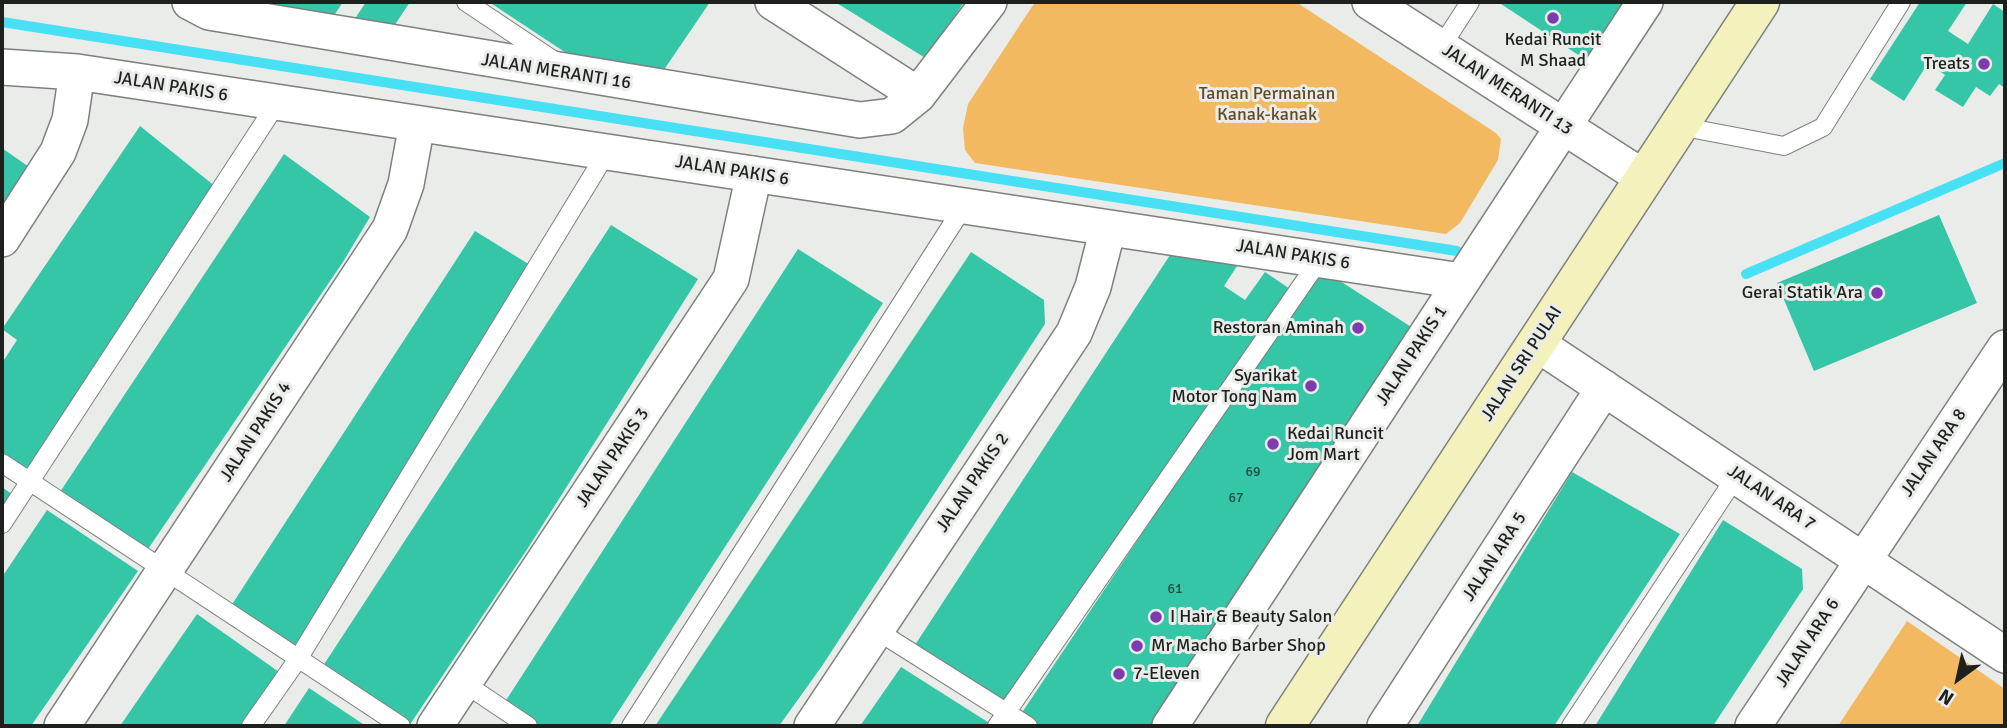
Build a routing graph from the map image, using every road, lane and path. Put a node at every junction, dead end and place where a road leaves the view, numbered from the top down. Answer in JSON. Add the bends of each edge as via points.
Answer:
{"nodes":[{"id":1,"x":191,"y":2,"type":"edge"},
{"id":2,"x":466,"y":2,"type":"edge"},
{"id":3,"x":773,"y":2,"type":"edge"},
{"id":4,"x":989,"y":2,"type":"edge"},
{"id":5,"x":1370,"y":2,"type":"edge"},
{"id":6,"x":1470,"y":2,"type":"edge"},
{"id":7,"x":1646,"y":2,"type":"edge"},
{"id":8,"x":1760,"y":2,"type":"edge"},
{"id":9,"x":1901,"y":2,"type":"edge"},
{"id":10,"x":1440,"y":47,"type":"junction"},
{"id":11,"x":2,"y":67,"type":"edge"},
{"id":12,"x":77,"y":72,"type":"junction"},
{"id":13,"x":576,"y":76,"type":"junction"},
{"id":14,"x":918,"y":95,"type":"junction"},
{"id":15,"x":277,"y":103,"type":"junction"},
{"id":16,"x":417,"y":124,"type":"junction"},
{"id":17,"x":1563,"y":126,"type":"junction"},
{"id":18,"x":1678,"y":126,"type":"junction"},
{"id":19,"x":607,"y":152,"type":"junction"},
{"id":20,"x":754,"y":174,"type":"junction"},
{"id":21,"x":1644,"y":178,"type":"junction"},
{"id":22,"x":964,"y":206,"type":"junction"},
{"id":23,"x":1108,"y":228,"type":"junction"},
{"id":24,"x":2,"y":239,"type":"edge"},
{"id":25,"x":1320,"y":259,"type":"junction"},
{"id":26,"x":1461,"y":281,"type":"junction"},
{"id":27,"x":1536,"y":344,"type":"junction"},
{"id":28,"x":2005,"y":348,"type":"edge"},
{"id":29,"x":1605,"y":388,"type":"junction"},
{"id":30,"x":2,"y":463,"type":"edge"},
{"id":31,"x":1737,"y":475,"type":"junction"},
{"id":32,"x":30,"y":482,"type":"junction"},
{"id":33,"x":2,"y":524,"type":"edge"},
{"id":34,"x":1862,"y":559,"type":"junction"},
{"id":35,"x":164,"y":571,"type":"junction"},
{"id":36,"x":876,"y":630,"type":"junction"},
{"id":37,"x":2005,"y":656,"type":"edge"},
{"id":38,"x":298,"y":659,"type":"junction"},
{"id":39,"x":464,"y":683,"type":"junction"},
{"id":40,"x":1001,"y":719,"type":"edge"},
{"id":41,"x":62,"y":726,"type":"edge"},
{"id":42,"x":251,"y":726,"type":"edge"},
{"id":43,"x":401,"y":726,"type":"edge"},
{"id":44,"x":435,"y":726,"type":"edge"},
{"id":45,"x":528,"y":726,"type":"edge"},
{"id":46,"x":631,"y":726,"type":"edge"},
{"id":47,"x":812,"y":726,"type":"edge"},
{"id":48,"x":1028,"y":726,"type":"edge"},
{"id":49,"x":1170,"y":726,"type":"edge"},
{"id":50,"x":1285,"y":726,"type":"edge"},
{"id":51,"x":1385,"y":726,"type":"edge"},
{"id":52,"x":1571,"y":726,"type":"edge"},
{"id":53,"x":1753,"y":726,"type":"edge"}],
"edges":[{"from":1,"to":13,"type":"street","name":"JALAN MERANTI 16","via":[[209,12]]},
{"from":2,"to":13,"type":"lane"},
{"from":3,"to":14,"type":"street"},
{"from":4,"to":14,"type":"street","name":"JALAN MERANTI 16"},
{"from":5,"to":10,"type":"street","name":"JALAN MERANTI 13"},
{"from":6,"to":10,"type":"lane"},
{"from":7,"to":17,"type":"street","name":"JALAN PAKIS 1"},
{"from":8,"to":18,"type":"street","name":"JALAN SRI PULAI"},
{"from":9,"to":18,"type":"lane","via":[[1823,127],[1784,146]]},
{"from":10,"to":17,"type":"street","name":"JALAN MERANTI 13"},
{"from":11,"to":12,"type":"street","name":"JALAN PAKIS 6"},
{"from":12,"to":15,"type":"street","name":"JALAN PAKIS 6"},
{"from":12,"to":24,"type":"street","via":[[58,152]]},
{"from":13,"to":14,"type":"street","name":"JALAN MERANTI 16","via":[[860,120],[892,116]]},
{"from":15,"to":16,"type":"street","name":"JALAN PAKIS 6"},
{"from":15,"to":32,"type":"lane"},
{"from":16,"to":19,"type":"street","name":"JALAN PAKIS 6"},
{"from":16,"to":35,"type":"street","name":"JALAN PAKIS 4","via":[[406,184],[390,229]]},
{"from":17,"to":21,"type":"street","name":"JALAN MERANTI 13"},
{"from":17,"to":26,"type":"street","name":"JALAN PAKIS 1"},
{"from":18,"to":21,"type":"street","name":"JALAN SRI PULAI"},
{"from":19,"to":20,"type":"street","name":"JALAN PAKIS 6"},
{"from":19,"to":38,"type":"lane"},
{"from":20,"to":22,"type":"street","name":"JALAN PAKIS 6"},
{"from":20,"to":39,"type":"street","name":"JALAN PAKIS 3","via":[[732,279]]},
{"from":21,"to":27,"type":"street","name":"JALAN SRI PULAI"},
{"from":22,"to":23,"type":"street","name":"JALAN PAKIS 6"},
{"from":22,"to":46,"type":"lane"},
{"from":23,"to":25,"type":"street","name":"JALAN PAKIS 6"},
{"from":23,"to":36,"type":"street","name":"JALAN PAKIS 2","via":[[1093,287],[1074,332]]},
{"from":25,"to":26,"type":"street","name":"JALAN PAKIS 6"},
{"from":25,"to":40,"type":"lane"},
{"from":26,"to":49,"type":"street","name":"JALAN PAKIS 1"},
{"from":27,"to":29,"type":"street","name":"JALAN ARA 7"},
{"from":27,"to":50,"type":"street","name":"JALAN SRI PULAI"},
{"from":28,"to":34,"type":"street","name":"JALAN ARA 8"},
{"from":29,"to":31,"type":"street","name":"JALAN ARA 7"},
{"from":29,"to":51,"type":"street","name":"JALAN ARA 5"},
{"from":30,"to":32,"type":"lane"},
{"from":31,"to":34,"type":"street","name":"JALAN ARA 7"},
{"from":31,"to":52,"type":"lane"},
{"from":32,"to":33,"type":"lane"},
{"from":32,"to":35,"type":"lane"},
{"from":34,"to":37,"type":"street","name":"JALAN ARA 7"},
{"from":34,"to":53,"type":"street","name":"JALAN ARA 6"},
{"from":35,"to":38,"type":"lane"},
{"from":35,"to":41,"type":"street","name":"JALAN PAKIS 4"},
{"from":36,"to":40,"type":"lane"},
{"from":36,"to":47,"type":"street","name":"JALAN PAKIS 2"},
{"from":38,"to":42,"type":"lane"},
{"from":38,"to":43,"type":"lane"},
{"from":39,"to":44,"type":"street","name":"JALAN PAKIS 3"},
{"from":39,"to":45,"type":"lane"},
{"from":40,"to":48,"type":"lane"}]}
